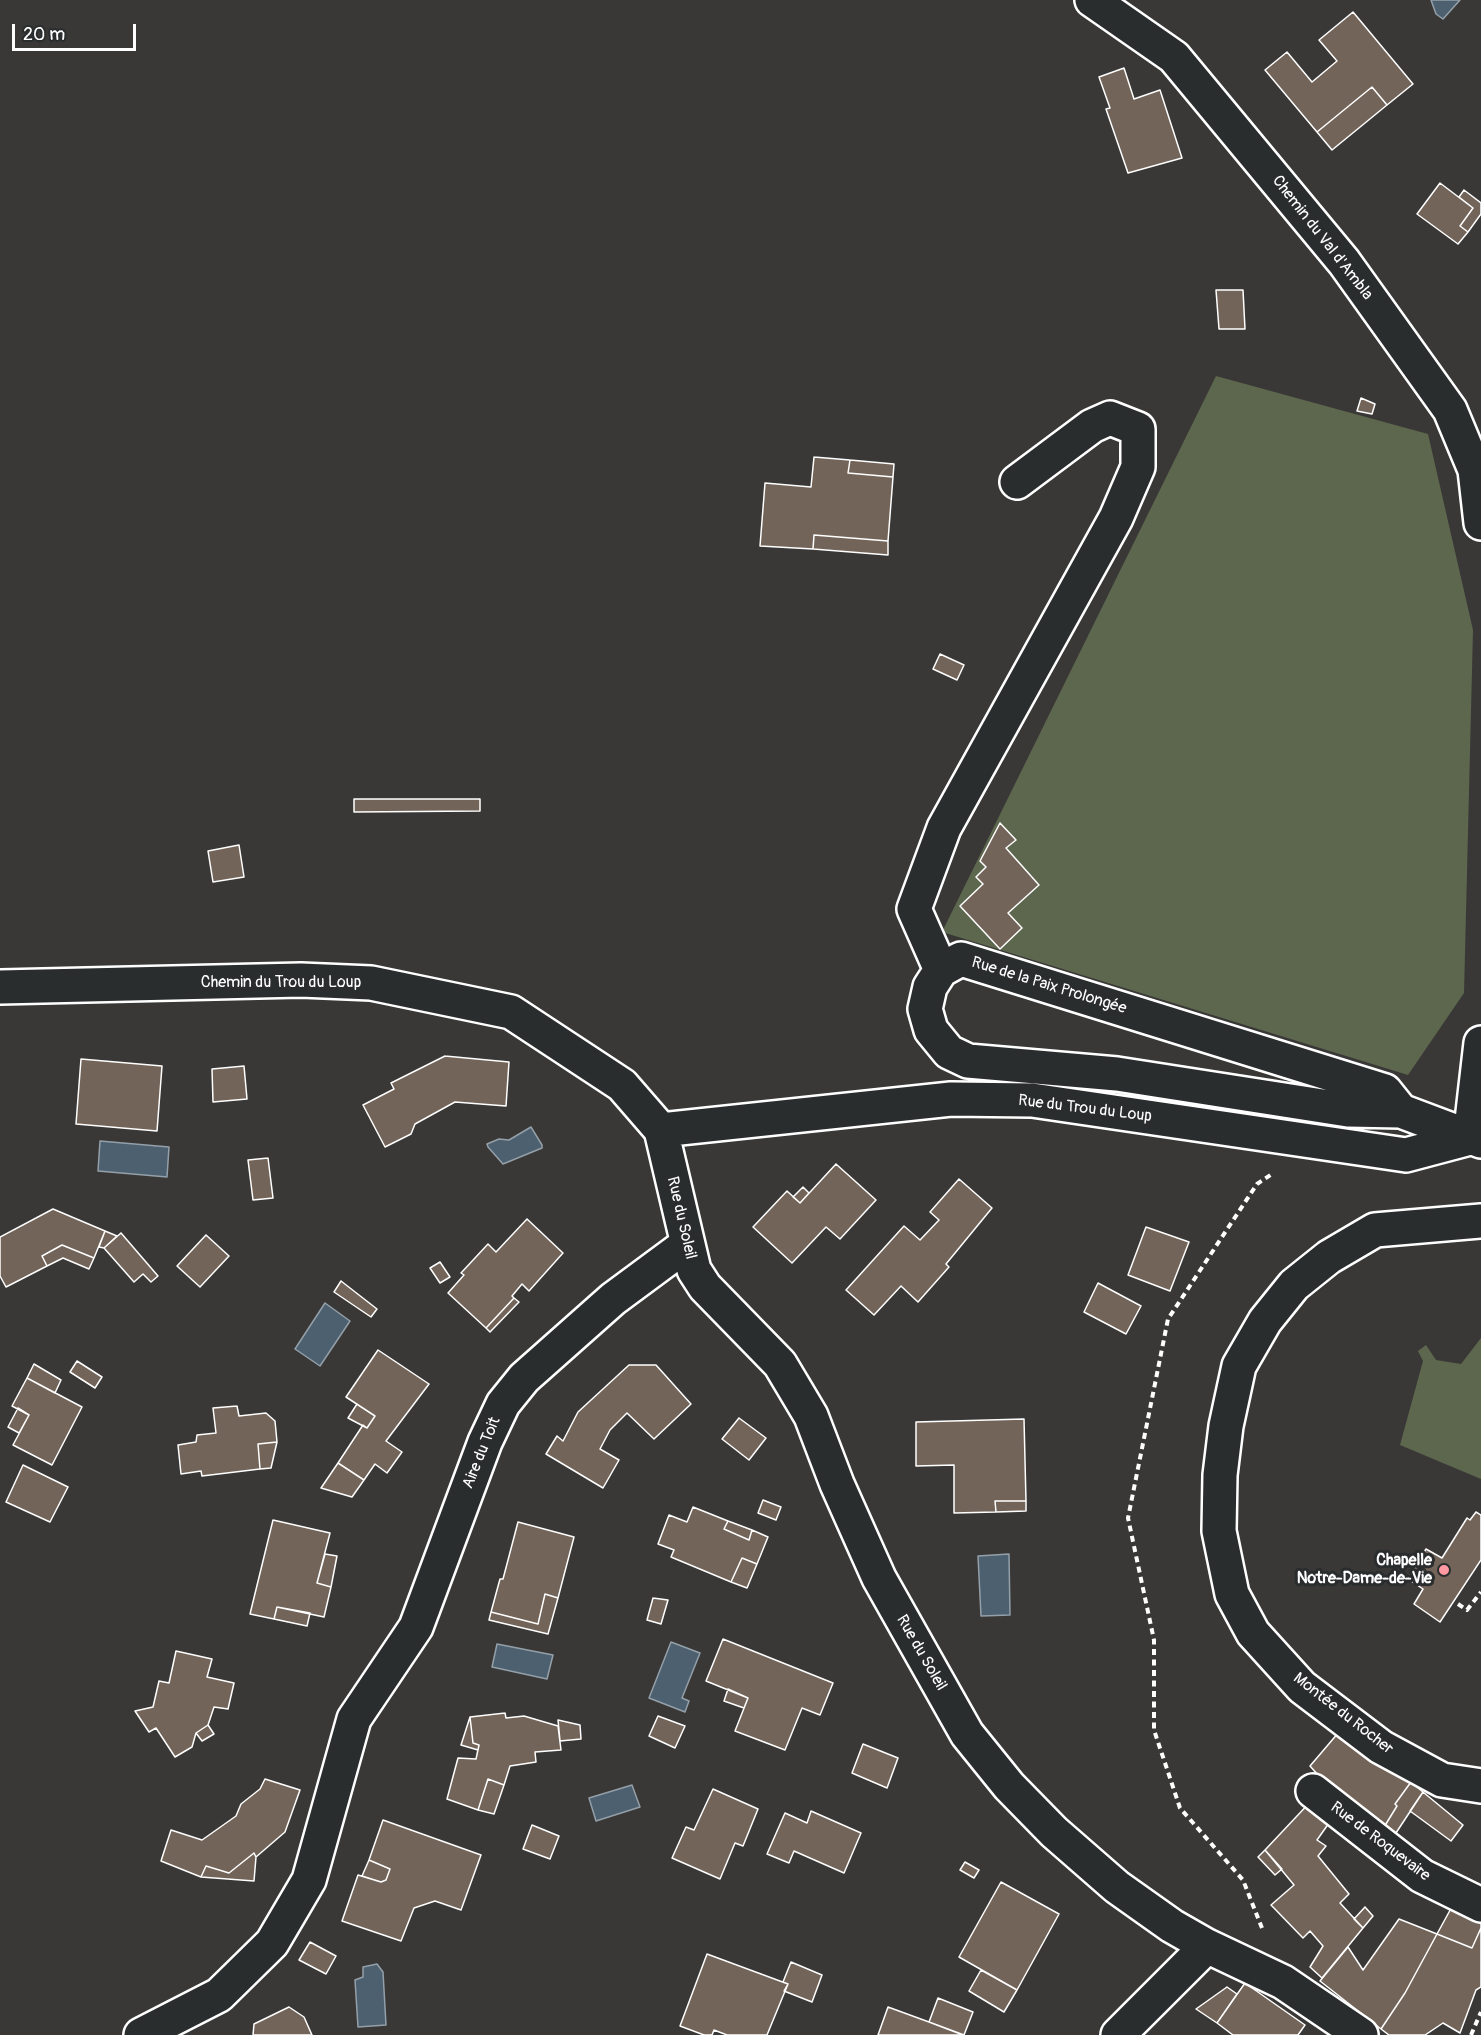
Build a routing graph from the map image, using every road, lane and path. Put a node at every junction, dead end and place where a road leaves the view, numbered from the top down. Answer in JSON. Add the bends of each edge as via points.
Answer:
{"nodes":[{"id":1,"x":1092,"y":0,"type":"edge"},
{"id":2,"x":1478,"y":466,"type":"edge"},
{"id":3,"x":1017,"y":482,"type":"dead end"},
{"id":4,"x":1481,"y":523,"type":"edge"},
{"id":5,"x":941,"y":970,"type":"junction"},
{"id":6,"x":0,"y":987,"type":"edge"},
{"id":7,"x":1481,"y":1043,"type":"edge"},
{"id":8,"x":1401,"y":1111,"type":"junction"},
{"id":9,"x":661,"y":1130,"type":"junction"},
{"id":10,"x":1475,"y":1140,"type":"edge"},
{"id":11,"x":1481,"y":1221,"type":"edge"},
{"id":12,"x":686,"y":1245,"type":"junction"},
{"id":13,"x":1481,"y":1592,"type":"edge"},
{"id":14,"x":1458,"y":1604,"type":"dead end"},
{"id":15,"x":1478,"y":1788,"type":"edge"},
{"id":16,"x":1313,"y":1791,"type":"dead end"},
{"id":17,"x":1481,"y":1905,"type":"edge"},
{"id":18,"x":1207,"y":1946,"type":"junction"},
{"id":19,"x":1481,"y":2012,"type":"edge"},
{"id":20,"x":141,"y":2035,"type":"edge"},
{"id":21,"x":1118,"y":2035,"type":"edge"},
{"id":22,"x":1361,"y":2035,"type":"edge"},
{"id":23,"x":1471,"y":2035,"type":"edge"}],
"edges":[{"from":1,"to":2,"type":"street","name":"Chemin du Val d'Ambla","via":[[1174,57],[1344,262],[1450,411]]},
{"from":2,"to":4,"type":"street","name":"Chemin du Val d'Ambla"},
{"from":3,"to":5,"type":"street","via":[[1092,426],[1110,418],[1138,429],[1137,467],[1116,518],[940,838],[914,909]]},
{"from":5,"to":8,"type":"street","name":"Rue de la Paix Prolongée","via":[[961,959],[1385,1091]]},
{"from":5,"to":8,"type":"street","name":"Rue de la Paix Prolongée","via":[[930,987],[925,1009],[932,1030],[950,1052],[968,1062],[1117,1074],[1348,1110]]},
{"from":6,"to":9,"type":"street","name":"Chemin du Trou du Loup","via":[[371,982],[512,1012],[622,1085]]},
{"from":7,"to":10,"type":"street"},
{"from":8,"to":10,"type":"street","name":"Rue de la Paix Prolongée"},
{"from":9,"to":10,"type":"street","name":"Rue du Trou du Loup","via":[[951,1099],[1032,1100],[1406,1155]]},
{"from":9,"to":12,"type":"street","name":"Rue du Soleil"},
{"from":11,"to":15,"type":"street","name":"Montée du Rocher","via":[[1375,1230],[1329,1257],[1294,1285],[1265,1321],[1239,1366],[1220,1475],[1219,1531],[1232,1594],[1253,1633],[1302,1687],[1381,1747],[1442,1780]]},
{"from":12,"to":18,"type":"street","name":"Rue du Soleil","via":[[694,1270],[705,1287],[780,1364],[812,1416],[879,1578],[967,1734],[1009,1786],[1054,1832],[1117,1887]]},
{"from":12,"to":20,"type":"street","name":"Aire du Toit","via":[[613,1299],[524,1378],[503,1404],[416,1627],[354,1719],[309,1880],[272,1943],[219,1995]]},
{"from":13,"to":14,"type":"path","via":[[1467,1610]]},
{"from":16,"to":17,"type":"street","name":"Rue de Roquevaire","via":[[1422,1876]]},
{"from":18,"to":21,"type":"street"},
{"from":18,"to":22,"type":"street","name":"Rue du Soleil","via":[[1283,1982]]},
{"from":19,"to":23,"type":"path"}]}
